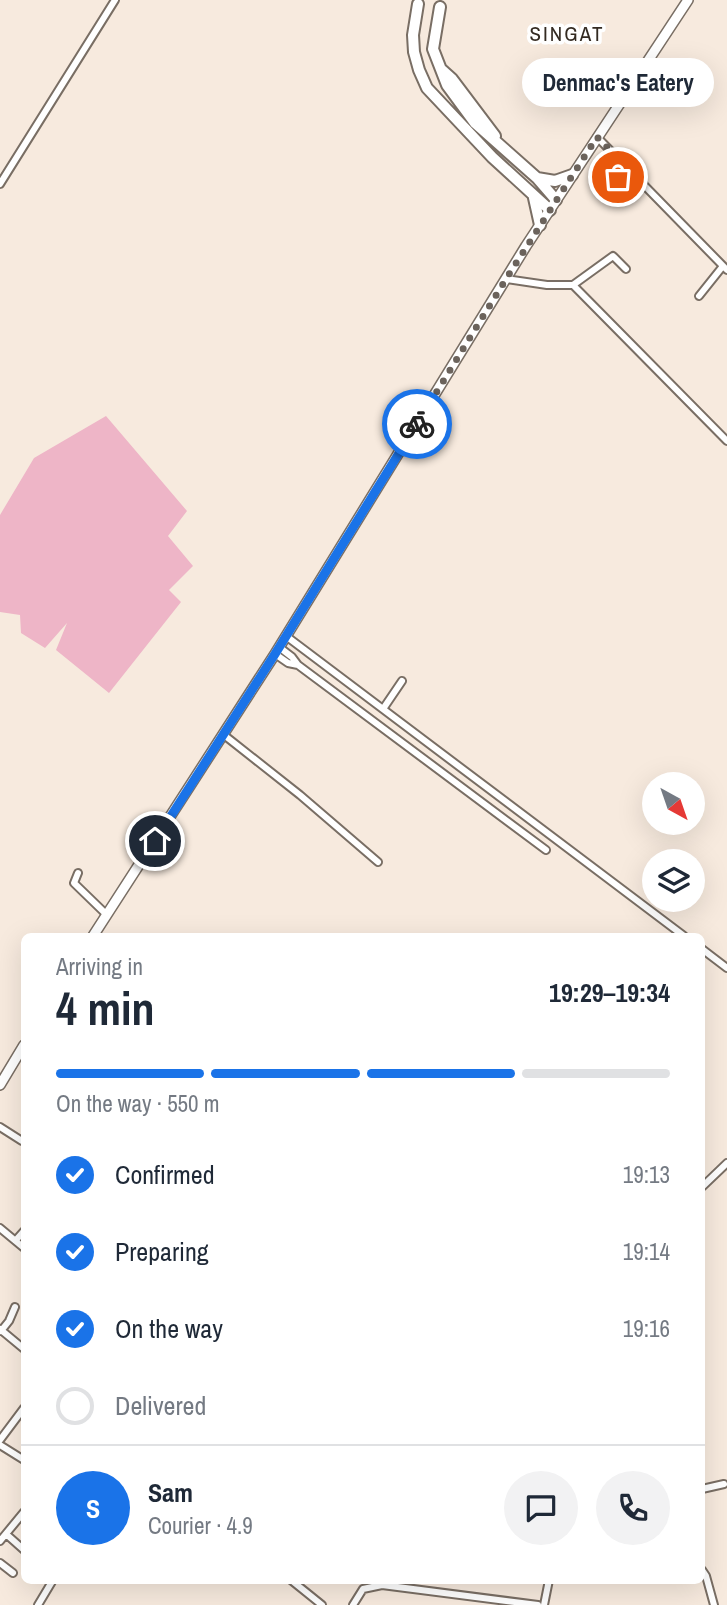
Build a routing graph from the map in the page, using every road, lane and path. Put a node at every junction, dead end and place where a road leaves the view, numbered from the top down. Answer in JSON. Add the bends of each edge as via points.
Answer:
{"nodes":[{"id":1,"x":115,"y":0,"type":"edge"},
{"id":2,"x":688,"y":0,"type":"edge"},
{"id":3,"x":418,"y":4,"type":"dead end"},
{"id":4,"x":440,"y":7,"type":"dead end"},
{"id":5,"x":597,"y":137,"type":"junction"},
{"id":6,"x":626,"y":167,"type":"junction"},
{"id":7,"x":572,"y":175,"type":"junction"},
{"id":8,"x":537,"y":178,"type":"junction"},
{"id":9,"x":0,"y":184,"type":"edge"},
{"id":10,"x":532,"y":192,"type":"junction"},
{"id":11,"x":606,"y":196,"type":"dead end"},
{"id":12,"x":553,"y":205,"type":"junction"},
{"id":13,"x":540,"y":225,"type":"junction"},
{"id":14,"x":725,"y":268,"type":"edge"},
{"id":15,"x":626,"y":270,"type":"dead end"},
{"id":16,"x":506,"y":279,"type":"junction"},
{"id":17,"x":573,"y":285,"type":"junction"},
{"id":18,"x":699,"y":296,"type":"dead end"},
{"id":19,"x":727,"y":441,"type":"edge"},
{"id":20,"x":286,"y":636,"type":"junction"},
{"id":21,"x":277,"y":651,"type":"junction"},
{"id":22,"x":402,"y":681,"type":"dead end"},
{"id":23,"x":383,"y":709,"type":"junction"},
{"id":24,"x":224,"y":735,"type":"junction"},
{"id":25,"x":546,"y":850,"type":"dead end"},
{"id":26,"x":378,"y":862,"type":"dead end"},
{"id":27,"x":78,"y":873,"type":"dead end"},
{"id":28,"x":107,"y":915,"type":"junction"},
{"id":29,"x":95,"y":933,"type":"edge"},
{"id":30,"x":680,"y":933,"type":"edge"},
{"id":31,"x":705,"y":951,"type":"edge"},
{"id":32,"x":727,"y":968,"type":"edge"},
{"id":33,"x":21,"y":1050,"type":"edge"},
{"id":34,"x":0,"y":1085,"type":"edge"},
{"id":35,"x":0,"y":1127,"type":"edge"},
{"id":36,"x":21,"y":1140,"type":"edge"},
{"id":37,"x":727,"y":1163,"type":"edge"},
{"id":38,"x":705,"y":1184,"type":"edge"},
{"id":39,"x":0,"y":1228,"type":"edge"},
{"id":40,"x":21,"y":1235,"type":"edge"},
{"id":41,"x":16,"y":1241,"type":"junction"},
{"id":42,"x":21,"y":1245,"type":"edge"},
{"id":43,"x":15,"y":1307,"type":"dead end"},
{"id":44,"x":1,"y":1330,"type":"edge"},
{"id":45,"x":21,"y":1347,"type":"edge"},
{"id":46,"x":21,"y":1412,"type":"edge"},
{"id":47,"x":0,"y":1443,"type":"edge"},
{"id":48,"x":21,"y":1458,"type":"edge"},
{"id":49,"x":724,"y":1483,"type":"dead end"},
{"id":50,"x":705,"y":1488,"type":"edge"},
{"id":51,"x":21,"y":1515,"type":"edge"},
{"id":52,"x":6,"y":1534,"type":"junction"},
{"id":53,"x":0,"y":1541,"type":"edge"},
{"id":54,"x":21,"y":1547,"type":"edge"},
{"id":55,"x":0,"y":1563,"type":"edge"},
{"id":56,"x":13,"y":1573,"type":"dead end"},
{"id":57,"x":705,"y":1574,"type":"edge"},
{"id":58,"x":51,"y":1584,"type":"edge"},
{"id":59,"x":295,"y":1584,"type":"edge"},
{"id":60,"x":403,"y":1584,"type":"edge"},
{"id":61,"x":548,"y":1584,"type":"edge"},
{"id":62,"x":38,"y":1605,"type":"edge"},
{"id":63,"x":322,"y":1605,"type":"edge"},
{"id":64,"x":353,"y":1605,"type":"edge"},
{"id":65,"x":538,"y":1605,"type":"edge"},
{"id":66,"x":544,"y":1605,"type":"edge"},
{"id":67,"x":714,"y":1605,"type":"edge"}],
"edges":[{"from":1,"to":9,"type":"street"},
{"from":2,"to":5,"type":"main road"},
{"from":3,"to":10,"type":"highway","via":[[414,52],[427,88]]},
{"from":4,"to":8,"type":"highway","via":[[433,49],[447,85],[475,123]]},
{"from":5,"to":6,"type":"street"},
{"from":5,"to":7,"type":"main road"},
{"from":6,"to":11,"type":"street"},
{"from":6,"to":14,"type":"street"},
{"from":7,"to":8,"type":"highway","via":[[555,181]]},
{"from":7,"to":12,"type":"main road"},
{"from":8,"to":12,"type":"highway"},
{"from":10,"to":12,"type":"highway"},
{"from":10,"to":13,"type":"highway"},
{"from":12,"to":13,"type":"main road"},
{"from":13,"to":16,"type":"main road"},
{"from":14,"to":18,"type":"street"},
{"from":15,"to":17,"type":"street","via":[[614,256]]},
{"from":16,"to":17,"type":"street"},
{"from":16,"to":20,"type":"main road"},
{"from":17,"to":19,"type":"street"},
{"from":20,"to":21,"type":"main road"},
{"from":20,"to":23,"type":"street"},
{"from":21,"to":24,"type":"main road"},
{"from":21,"to":25,"type":"street"},
{"from":22,"to":23,"type":"street"},
{"from":23,"to":30,"type":"street"},
{"from":24,"to":26,"type":"street"},
{"from":24,"to":28,"type":"main road"},
{"from":27,"to":28,"type":"street","via":[[74,883]]},
{"from":28,"to":29,"type":"main road"},
{"from":31,"to":32,"type":"street"},
{"from":33,"to":34,"type":"main road"},
{"from":35,"to":36,"type":"street"},
{"from":37,"to":38,"type":"street"},
{"from":39,"to":41,"type":"street"},
{"from":40,"to":41,"type":"street"},
{"from":41,"to":42,"type":"street"},
{"from":43,"to":44,"type":"street"},
{"from":44,"to":45,"type":"street"},
{"from":46,"to":47,"type":"street"},
{"from":47,"to":48,"type":"street"},
{"from":49,"to":50,"type":"street"},
{"from":51,"to":52,"type":"street"},
{"from":52,"to":53,"type":"street"},
{"from":52,"to":54,"type":"street"},
{"from":55,"to":56,"type":"street"},
{"from":57,"to":67,"type":"street"},
{"from":58,"to":62,"type":"street"},
{"from":59,"to":63,"type":"street"},
{"from":60,"to":64,"type":"street","via":[[368,1586]]},
{"from":60,"to":65,"type":"street"},
{"from":61,"to":66,"type":"street"}]}
